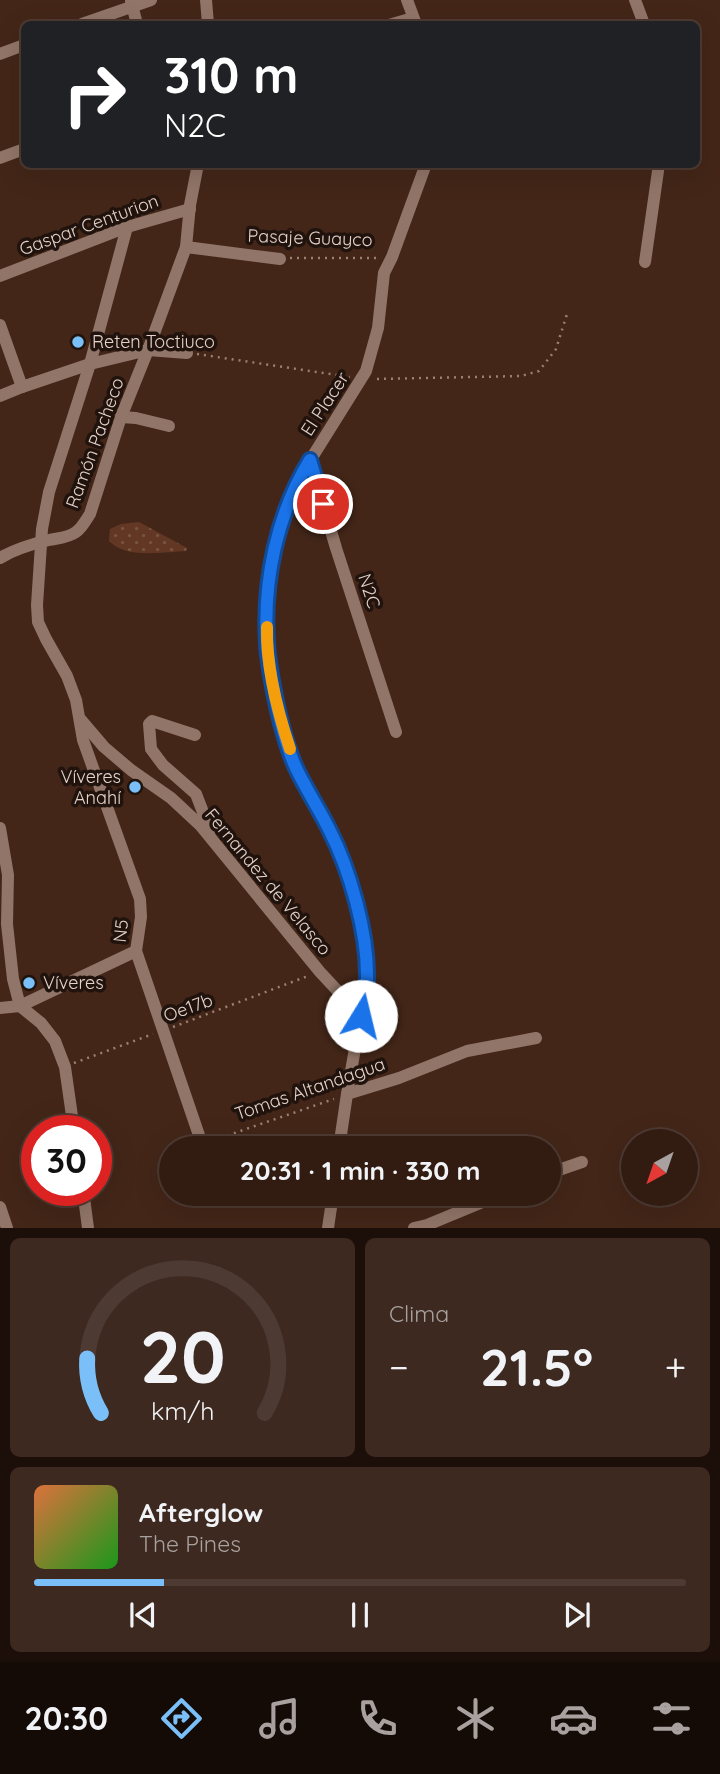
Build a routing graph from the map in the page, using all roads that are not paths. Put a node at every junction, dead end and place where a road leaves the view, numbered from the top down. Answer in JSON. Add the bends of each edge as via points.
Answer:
{"nodes":[{"id":1,"x":151,"y":0,"type":"edge"},
{"id":2,"x":206,"y":0,"type":"edge"},
{"id":3,"x":407,"y":0,"type":"edge"},
{"id":4,"x":635,"y":0,"type":"edge"},
{"id":5,"x":131,"y":3,"type":"edge"},
{"id":6,"x":414,"y":20,"type":"edge"},
{"id":7,"x":89,"y":21,"type":"edge"},
{"id":8,"x":136,"y":21,"type":"edge"},
{"id":9,"x":208,"y":21,"type":"edge"},
{"id":10,"x":643,"y":21,"type":"edge"},
{"id":11,"x":21,"y":46,"type":"edge"},
{"id":12,"x":0,"y":54,"type":"edge"},
{"id":13,"x":21,"y":150,"type":"edge"},
{"id":14,"x":0,"y":158,"type":"edge"},
{"id":15,"x":197,"y":168,"type":"edge"},
{"id":16,"x":425,"y":168,"type":"edge"},
{"id":17,"x":658,"y":168,"type":"edge"},
{"id":18,"x":190,"y":209,"type":"junction"},
{"id":19,"x":127,"y":227,"type":"junction"},
{"id":20,"x":186,"y":247,"type":"junction"},
{"id":21,"x":280,"y":259,"type":"road end"},
{"id":22,"x":645,"y":261,"type":"dead end"},
{"id":23,"x":0,"y":276,"type":"edge"},
{"id":24,"x":0,"y":325,"type":"edge"},
{"id":25,"x":148,"y":350,"type":"junction"},
{"id":26,"x":187,"y":353,"type":"dead end"},
{"id":27,"x":90,"y":364,"type":"junction"},
{"id":28,"x":22,"y":387,"type":"junction"},
{"id":29,"x":0,"y":396,"type":"edge"},
{"id":30,"x":121,"y":417,"type":"junction"},
{"id":31,"x":169,"y":426,"type":"dead end"},
{"id":32,"x":310,"y":460,"type":"junction"},
{"id":33,"x":41,"y":542,"type":"junction"},
{"id":34,"x":0,"y":558,"type":"edge"},
{"id":35,"x":81,"y":720,"type":"junction"},
{"id":36,"x":396,"y":732,"type":"dead end"},
{"id":37,"x":195,"y":735,"type":"dead end"},
{"id":38,"x":0,"y":828,"type":"edge"},
{"id":39,"x":215,"y":843,"type":"junction"},
{"id":40,"x":135,"y":951,"type":"junction"},
{"id":41,"x":20,"y":1006,"type":"junction"},
{"id":42,"x":0,"y":1008,"type":"edge"},
{"id":43,"x":361,"y":1016,"type":"junction"},
{"id":44,"x":536,"y":1038,"type":"dead end"},
{"id":45,"x":347,"y":1094,"type":"junction"},
{"id":46,"x":73,"y":1115,"type":"edge"},
{"id":47,"x":199,"y":1136,"type":"edge"},
{"id":48,"x":341,"y":1136,"type":"edge"},
{"id":49,"x":582,"y":1162,"type":"dead end"},
{"id":50,"x":561,"y":1169,"type":"edge"},
{"id":51,"x":85,"y":1206,"type":"edge"},
{"id":52,"x":331,"y":1206,"type":"edge"},
{"id":53,"x":473,"y":1206,"type":"edge"},
{"id":54,"x":0,"y":1207,"type":"edge"},
{"id":55,"x":7,"y":1228,"type":"edge"},
{"id":56,"x":88,"y":1228,"type":"edge"},
{"id":57,"x":328,"y":1228,"type":"edge"},
{"id":58,"x":414,"y":1228,"type":"edge"}],
"edges":[{"from":1,"to":5,"type":"street"},
{"from":2,"to":9,"type":"street"},
{"from":3,"to":6,"type":"street"},
{"from":4,"to":10,"type":"street"},
{"from":5,"to":7,"type":"street"},
{"from":5,"to":8,"type":"street"},
{"from":11,"to":12,"type":"street"},
{"from":13,"to":14,"type":"street"},
{"from":15,"to":18,"type":"street","name":"Ramón Pacheco"},
{"from":16,"to":32,"type":"street","name":"El Placer","via":[[384,273],[378,328],[366,371]]},
{"from":17,"to":22,"type":"street"},
{"from":18,"to":19,"type":"street","name":"Gaspar Centurion"},
{"from":18,"to":20,"type":"street","name":"Ramón Pacheco"},
{"from":19,"to":23,"type":"street","name":"Gaspar Centurion"},
{"from":19,"to":27,"type":"street","name":"N5"},
{"from":20,"to":21,"type":"street","name":"Pasaje Guayco"},
{"from":20,"to":25,"type":"street","name":"Ramón Pacheco"},
{"from":24,"to":28,"type":"street"},
{"from":25,"to":26,"type":"street"},
{"from":25,"to":27,"type":"street"},
{"from":25,"to":30,"type":"street","name":"Ramón Pacheco"},
{"from":27,"to":28,"type":"street"},
{"from":27,"to":33,"type":"street","name":"N5","via":[[48,492]]},
{"from":28,"to":29,"type":"street"},
{"from":30,"to":31,"type":"street"},
{"from":30,"to":33,"type":"street","name":"Ramón Pacheco","via":[[83,525],[66,537]]},
{"from":32,"to":36,"type":"street","name":"N2C"},
{"from":32,"to":43,"type":"street","name":"El Placer","via":[[285,510],[273,554],[267,644],[281,722],[296,768],[331,832],[359,914],[367,980]]},
{"from":33,"to":34,"type":"street","name":"Ramón Pacheco"},
{"from":33,"to":35,"type":"street","name":"N5","via":[[38,622],[67,676]]},
{"from":35,"to":39,"type":"street","name":"Fernandez de Velasco","via":[[104,747],[171,798]]},
{"from":35,"to":40,"type":"street","name":"N5","via":[[83,740],[140,899]]},
{"from":37,"to":39,"type":"street","via":[[152,721],[149,724],[151,749],[196,794]]},
{"from":38,"to":41,"type":"street","via":[[8,875],[13,979]]},
{"from":39,"to":43,"type":"street","name":"Fernandez de Velasco"},
{"from":40,"to":41,"type":"street"},
{"from":40,"to":47,"type":"street","name":"N5"},
{"from":41,"to":42,"type":"street"},
{"from":41,"to":46,"type":"street","via":[[55,1041],[65,1067]]},
{"from":43,"to":45,"type":"street","name":"El Placer"},
{"from":44,"to":45,"type":"street","name":"Tomas Altandagua","via":[[467,1051]]},
{"from":45,"to":48,"type":"street","name":"El Placer"},
{"from":49,"to":50,"type":"street"},
{"from":51,"to":56,"type":"street"},
{"from":52,"to":57,"type":"street"},
{"from":53,"to":58,"type":"street"},
{"from":54,"to":55,"type":"street"}]}
